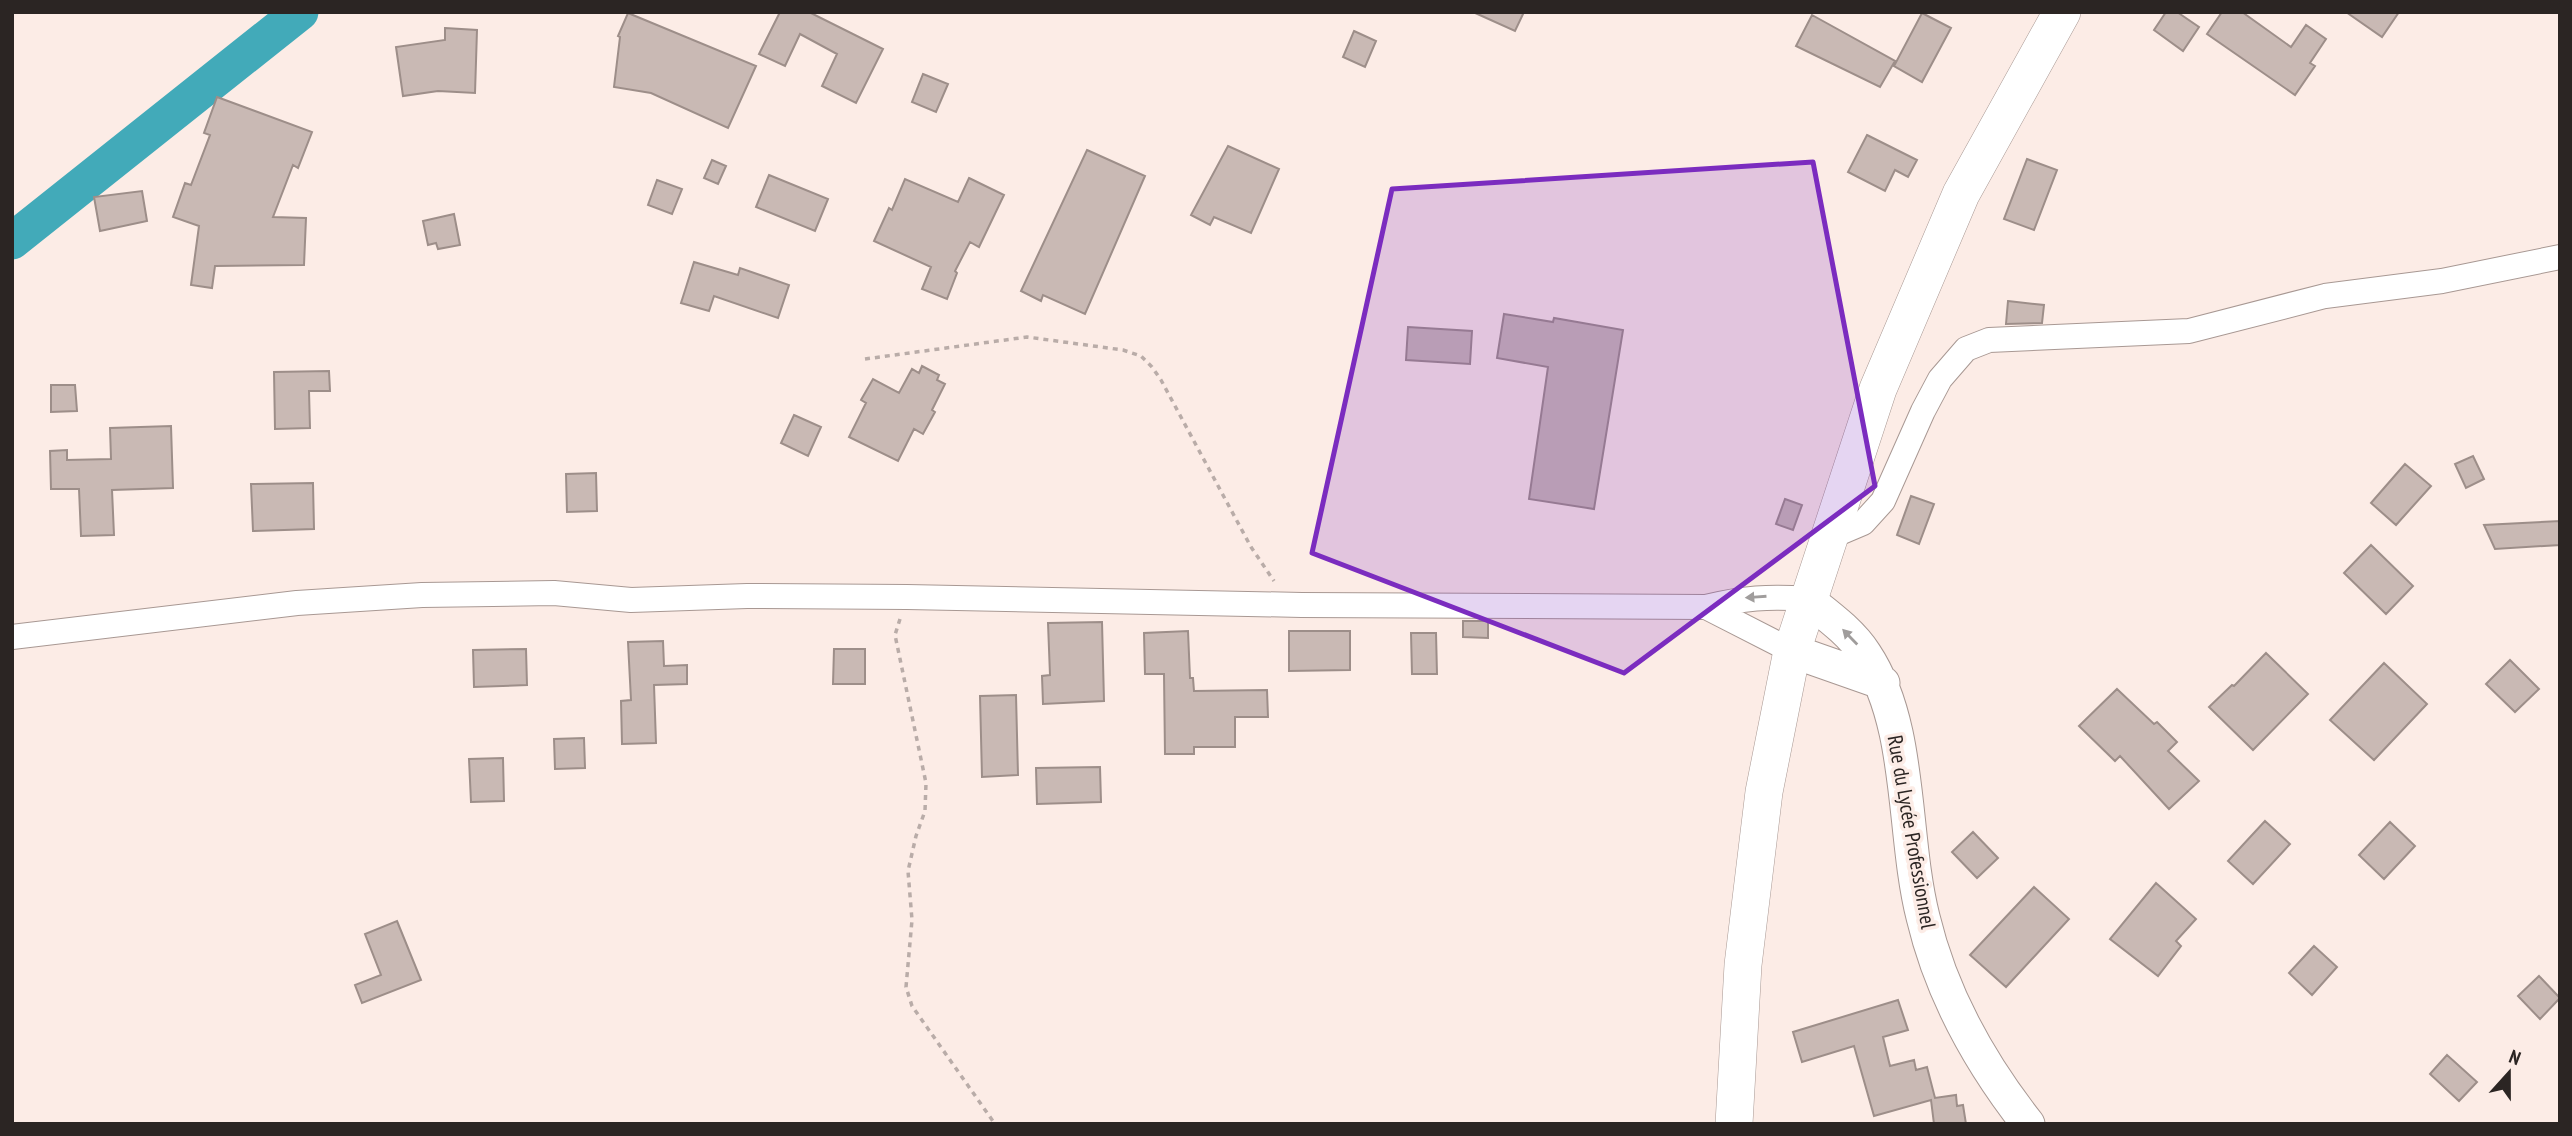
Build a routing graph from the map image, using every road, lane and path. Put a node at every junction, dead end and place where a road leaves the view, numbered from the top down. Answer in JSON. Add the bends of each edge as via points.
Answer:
{"nodes":[{"id":1,"x":2062,"y":12,"type":"edge"},
{"id":2,"x":2560,"y":257,"type":"edge"},
{"id":3,"x":865,"y":359,"type":"dead end"},
{"id":4,"x":1830,"y":537,"type":"junction"},
{"id":5,"x":907,"y":597,"type":"junction"},
{"id":6,"x":1807,"y":599,"type":"junction"},
{"id":7,"x":1302,"y":605,"type":"junction"},
{"id":8,"x":1706,"y":607,"type":"junction"},
{"id":9,"x":12,"y":637,"type":"edge"},
{"id":10,"x":1792,"y":650,"type":"junction"},
{"id":11,"x":1883,"y":683,"type":"junction"},
{"id":12,"x":995,"y":1124,"type":"edge"},
{"id":13,"x":1734,"y":1124,"type":"edge"},
{"id":14,"x":2028,"y":1124,"type":"edge"}],
"edges":[{"from":1,"to":4,"type":"main road","via":[[1961,194],[1878,389]]},
{"from":2,"to":4,"type":"street","via":[[2442,281],[2325,296],[2189,331],[1989,340],[1966,349],[1940,379],[1883,501],[1863,523]]},
{"from":3,"to":7,"type":"path","via":[[1027,337],[1141,356],[1161,380],[1251,547],[1275,583]]},
{"from":4,"to":6,"type":"main road"},
{"from":5,"to":7,"type":"street"},
{"from":5,"to":9,"type":"street","via":[[631,600],[554,593],[422,595],[297,603]]},
{"from":5,"to":12,"type":"path","via":[[895,635],[926,783],[925,811],[908,870],[912,920],[906,987],[912,1006]]},
{"from":6,"to":8,"type":"street","one_way":true,"via":[[1740,598]]},
{"from":6,"to":10,"type":"main road"},
{"from":11,"to":6,"type":"main road","name":"Rue du Lycée Professionnel","one_way":true,"via":[[1864,651]]},
{"from":7,"to":8,"type":"street"},
{"from":8,"to":10,"type":"street"},
{"from":10,"to":11,"type":"main road"},
{"from":10,"to":13,"type":"main road","via":[[1764,792],[1746,939]]},
{"from":11,"to":14,"type":"main road","name":"Rue du Lycée Professionnel","via":[[1896,734],[1922,916],[1969,1037]]}]}
